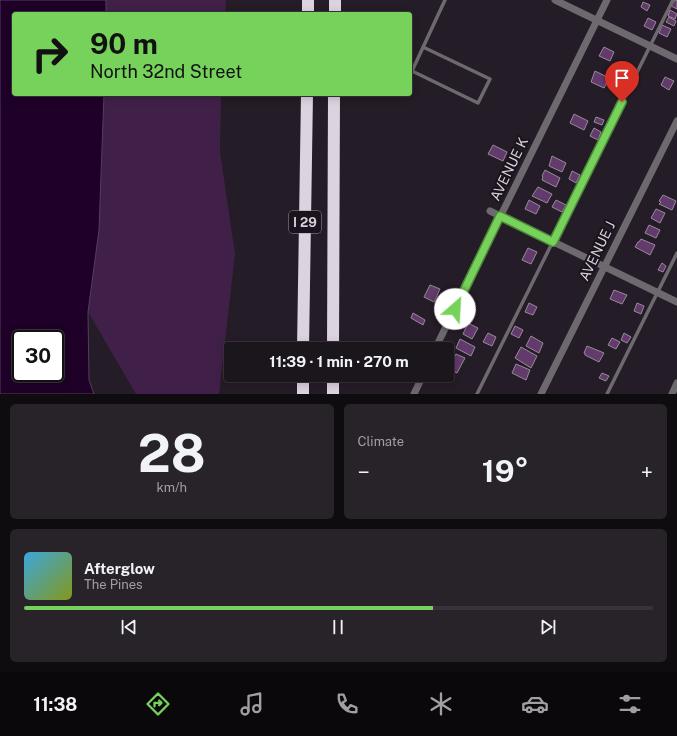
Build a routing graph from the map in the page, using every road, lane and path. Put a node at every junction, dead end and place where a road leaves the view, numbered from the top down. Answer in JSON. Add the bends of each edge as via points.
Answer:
{"nodes":[{"id":1,"x":308,"y":0,"type":"edge"},
{"id":2,"x":335,"y":0,"type":"edge"},
{"id":3,"x":445,"y":0,"type":"edge"},
{"id":4,"x":555,"y":0,"type":"edge"},
{"id":5,"x":607,"y":0,"type":"edge"},
{"id":6,"x":673,"y":0,"type":"edge"},
{"id":7,"x":308,"y":12,"type":"edge"},
{"id":8,"x":335,"y":12,"type":"edge"},
{"id":9,"x":597,"y":20,"type":"junction"},
{"id":10,"x":650,"y":46,"type":"junction"},
{"id":11,"x":423,"y":47,"type":"junction"},
{"id":12,"x":677,"y":59,"type":"edge"},
{"id":13,"x":307,"y":96,"type":"edge"},
{"id":14,"x":334,"y":96,"type":"edge"},
{"id":15,"x":677,"y":120,"type":"edge"},
{"id":16,"x":490,"y":211,"type":"dead end"},
{"id":17,"x":500,"y":216,"type":"junction"},
{"id":18,"x":553,"y":242,"type":"junction"},
{"id":19,"x":677,"y":253,"type":"edge"},
{"id":20,"x":604,"y":267,"type":"junction"},
{"id":21,"x":658,"y":292,"type":"junction"},
{"id":22,"x":677,"y":302,"type":"edge"},
{"id":23,"x":303,"y":342,"type":"edge"},
{"id":24,"x":333,"y":342,"type":"edge"},
{"id":25,"x":439,"y":342,"type":"edge"},
{"id":26,"x":303,"y":382,"type":"edge"},
{"id":27,"x":333,"y":382,"type":"edge"},
{"id":28,"x":420,"y":382,"type":"edge"},
{"id":29,"x":677,"y":383,"type":"edge"},
{"id":30,"x":303,"y":394,"type":"edge"},
{"id":31,"x":333,"y":394,"type":"edge"},
{"id":32,"x":414,"y":394,"type":"edge"},
{"id":33,"x":477,"y":394,"type":"edge"},
{"id":34,"x":541,"y":394,"type":"edge"},
{"id":35,"x":607,"y":394,"type":"edge"},
{"id":36,"x":672,"y":394,"type":"edge"}],
"edges":[{"from":1,"to":7,"type":"highway"},
{"from":2,"to":8,"type":"highway"},
{"from":3,"to":11,"type":"lane"},
{"from":4,"to":9,"type":"street"},
{"from":5,"to":9,"type":"street","name":"AVENUE K"},
{"from":6,"to":10,"type":"lane"},
{"from":9,"to":10,"type":"street"},
{"from":9,"to":17,"type":"street","name":"AVENUE K"},
{"from":10,"to":12,"type":"street"},
{"from":10,"to":18,"type":"lane"},
{"from":11,"to":11,"type":"lane","via":[[412,71],[478,103],[490,79]]},
{"from":13,"to":23,"type":"highway","number":"I 29"},
{"from":14,"to":24,"type":"highway","number":"I 29"},
{"from":15,"to":20,"type":"street","name":"AVENUE J"},
{"from":16,"to":17,"type":"street"},
{"from":17,"to":18,"type":"street"},
{"from":17,"to":25,"type":"street","name":"AVENUE K"},
{"from":18,"to":20,"type":"street"},
{"from":18,"to":33,"type":"lane"},
{"from":19,"to":21,"type":"lane"},
{"from":20,"to":21,"type":"street"},
{"from":20,"to":34,"type":"street","name":"AVENUE J"},
{"from":21,"to":22,"type":"street"},
{"from":21,"to":35,"type":"lane"},
{"from":26,"to":30,"type":"highway"},
{"from":27,"to":31,"type":"highway"},
{"from":28,"to":32,"type":"street"},
{"from":29,"to":36,"type":"street"}]}
